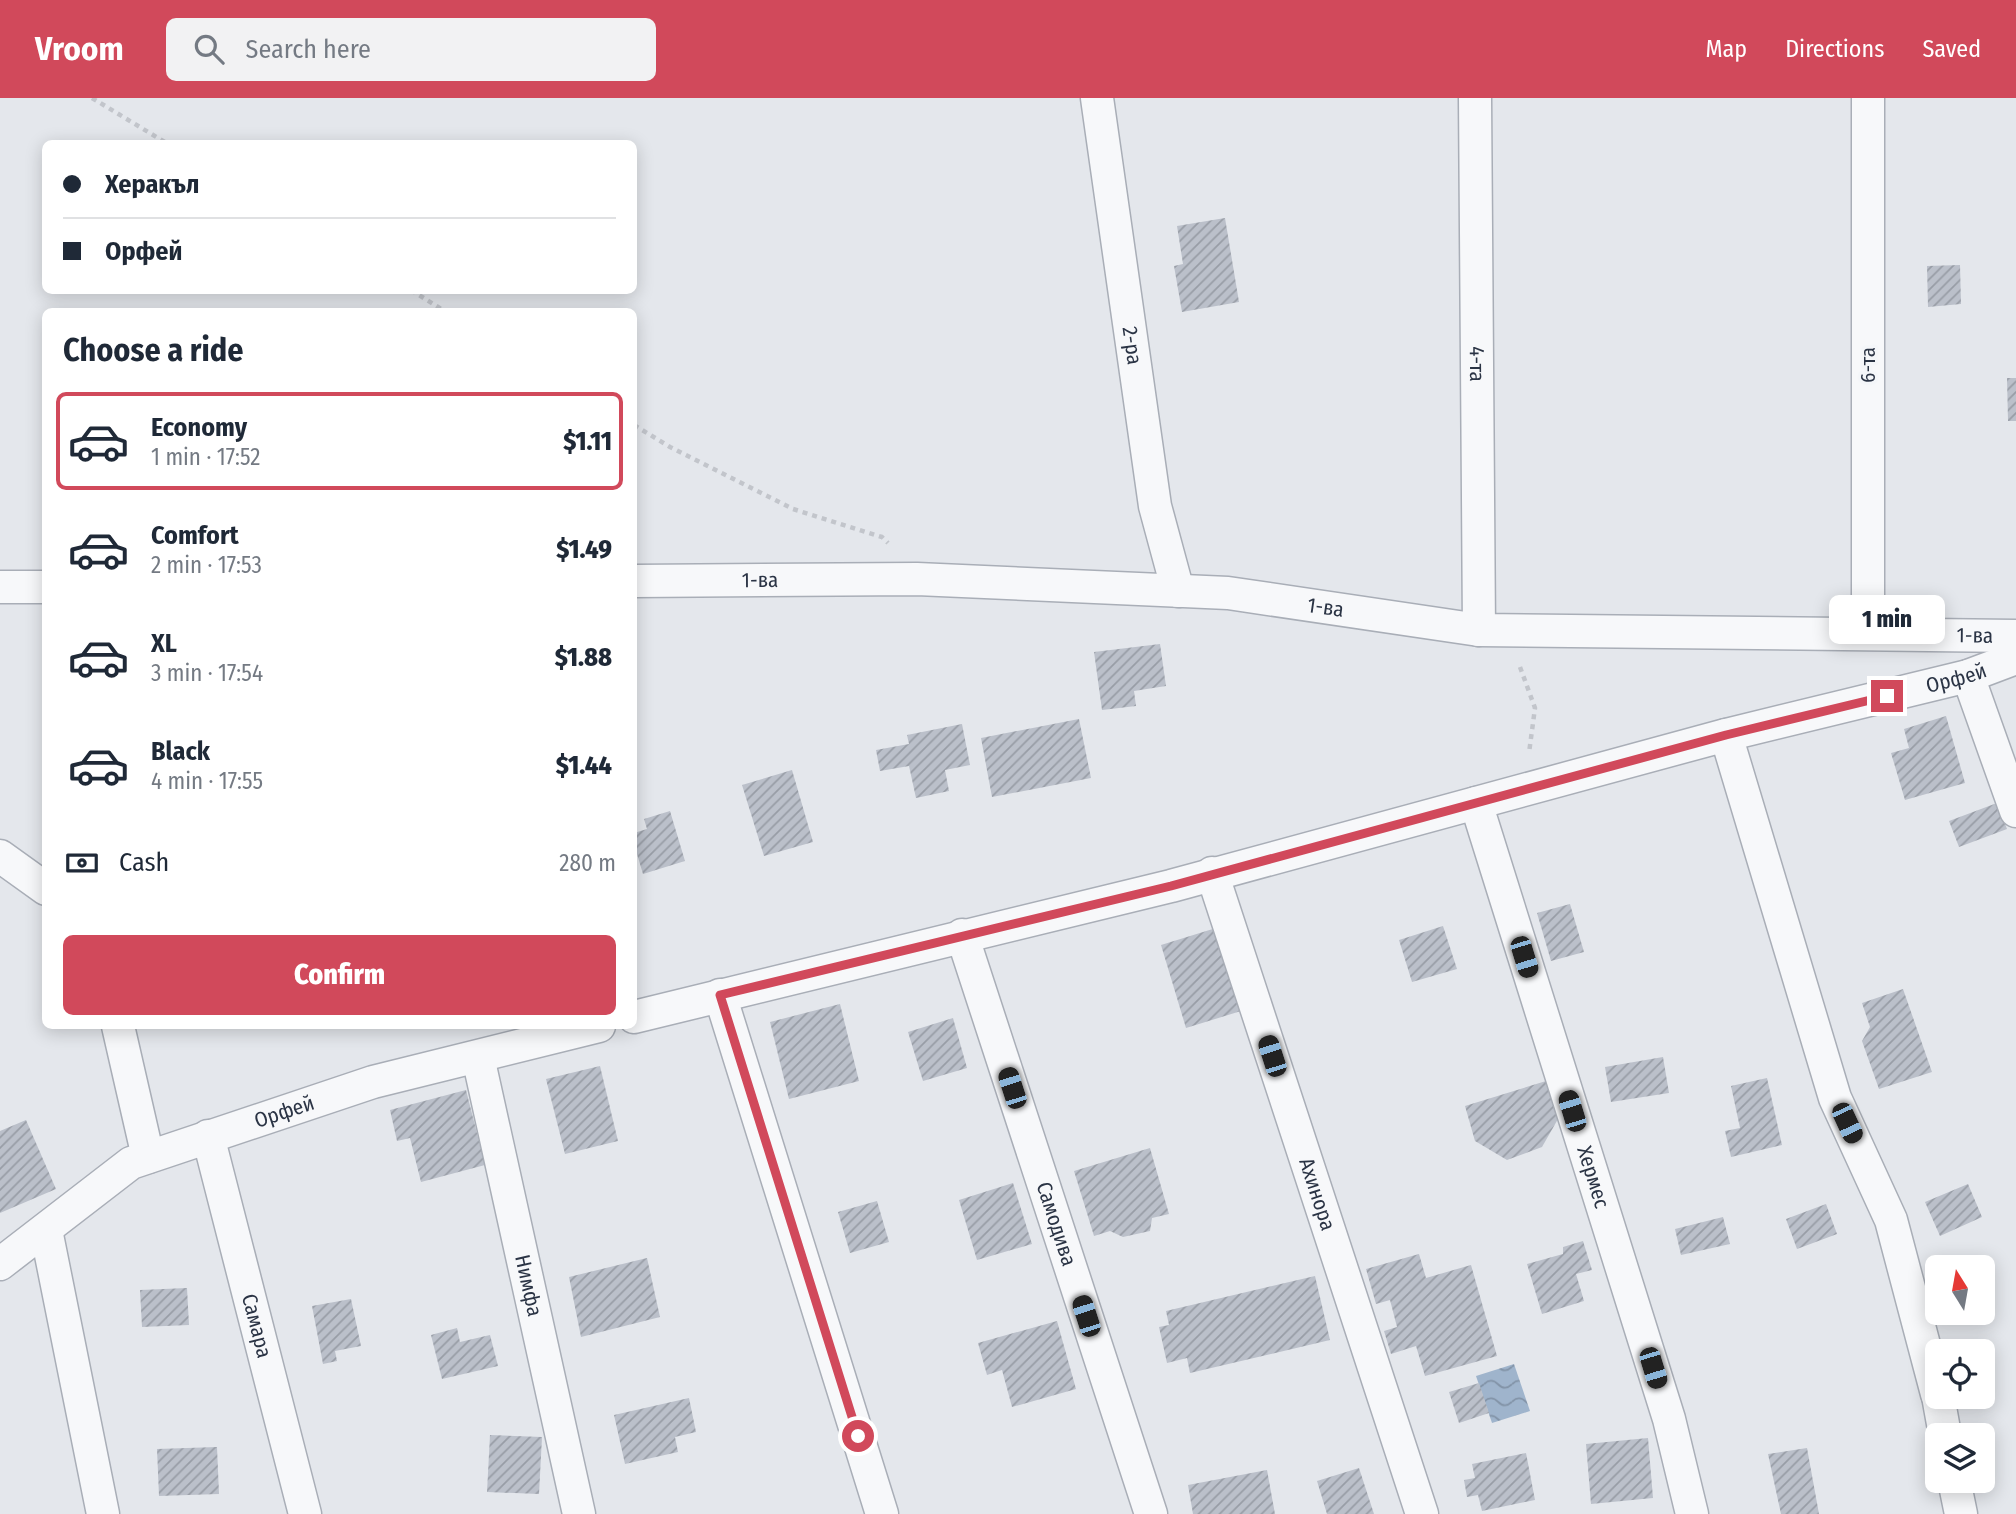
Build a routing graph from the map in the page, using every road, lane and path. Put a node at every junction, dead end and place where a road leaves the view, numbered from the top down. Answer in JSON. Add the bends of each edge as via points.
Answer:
{"nodes":[{"id":1,"x":92,"y":98,"type":"edge"},
{"id":2,"x":1097,"y":98,"type":"edge"},
{"id":3,"x":1475,"y":98,"type":"edge"},
{"id":4,"x":1868,"y":98,"type":"edge"},
{"id":5,"x":160,"y":140,"type":"edge"},
{"id":6,"x":417,"y":294,"type":"edge"},
{"id":7,"x":440,"y":308,"type":"edge"},
{"id":8,"x":637,"y":427,"type":"edge"},
{"id":9,"x":917,"y":579,"type":"junction"},
{"id":10,"x":637,"y":581,"type":"edge"},
{"id":11,"x":0,"y":587,"type":"edge"},
{"id":12,"x":42,"y":587,"type":"edge"},
{"id":13,"x":1178,"y":591,"type":"junction"},
{"id":14,"x":1479,"y":630,"type":"junction"},
{"id":15,"x":1868,"y":633,"type":"junction"},
{"id":16,"x":2016,"y":636,"type":"edge"},
{"id":17,"x":2016,"y":658,"type":"edge"},
{"id":18,"x":1968,"y":676,"type":"junction"},
{"id":19,"x":1726,"y":735,"type":"junction"},
{"id":20,"x":1485,"y":800,"type":"junction"},
{"id":21,"x":2016,"y":811,"type":"edge"},
{"id":22,"x":0,"y":856,"type":"edge"},
{"id":23,"x":1212,"y":873,"type":"junction"},
{"id":24,"x":42,"y":886,"type":"edge"},
{"id":25,"x":962,"y":935,"type":"junction"},
{"id":26,"x":720,"y":995,"type":"junction"},
{"id":27,"x":637,"y":1016,"type":"edge"},
{"id":28,"x":119,"y":1029,"type":"edge"},
{"id":29,"x":587,"y":1029,"type":"edge"},
{"id":30,"x":478,"y":1057,"type":"junction"},
{"id":31,"x":208,"y":1136,"type":"junction"},
{"id":32,"x":148,"y":1157,"type":"junction"},
{"id":33,"x":46,"y":1230,"type":"junction"},
{"id":34,"x":0,"y":1264,"type":"edge"},
{"id":35,"x":1925,"y":1347,"type":"edge"},
{"id":36,"x":1957,"y":1493,"type":"edge"},
{"id":37,"x":103,"y":1514,"type":"edge"},
{"id":38,"x":305,"y":1514,"type":"edge"},
{"id":39,"x":579,"y":1514,"type":"edge"},
{"id":40,"x":882,"y":1514,"type":"edge"},
{"id":41,"x":1151,"y":1514,"type":"edge"},
{"id":42,"x":1422,"y":1514,"type":"edge"},
{"id":43,"x":1692,"y":1514,"type":"edge"},
{"id":44,"x":1961,"y":1514,"type":"edge"}],
"edges":[{"from":1,"to":5,"type":"path"},
{"from":2,"to":13,"type":"street","name":"2-ра","via":[[1155,506]]},
{"from":3,"to":14,"type":"street","name":"4-та"},
{"from":4,"to":15,"type":"street","name":"6-та"},
{"from":6,"to":7,"type":"path"},
{"from":8,"to":9,"type":"path","via":[[793,509],[882,537]]},
{"from":9,"to":10,"type":"street","name":"1-ва"},
{"from":9,"to":13,"type":"street","name":"1-ва"},
{"from":11,"to":12,"type":"street"},
{"from":13,"to":14,"type":"street","name":"1-ва","via":[[1228,593]]},
{"from":14,"to":15,"type":"street","name":"1-ва"},
{"from":14,"to":20,"type":"path","via":[[1517,659],[1535,708],[1530,752]]},
{"from":15,"to":16,"type":"street","name":"1-ва"},
{"from":17,"to":18,"type":"street","name":"Орфей"},
{"from":18,"to":19,"type":"street","name":"Орфей"},
{"from":18,"to":21,"type":"street"},
{"from":19,"to":20,"type":"street","name":"Орфей"},
{"from":19,"to":35,"type":"street","via":[[1835,1098],[1891,1220]]},
{"from":20,"to":23,"type":"street","name":"Орфей"},
{"from":20,"to":43,"type":"street","name":"Хермес","via":[[1669,1419]]},
{"from":22,"to":24,"type":"street"},
{"from":23,"to":25,"type":"street","name":"Орфей"},
{"from":23,"to":42,"type":"street","name":"Ахинора"},
{"from":25,"to":26,"type":"street","name":"Орфей"},
{"from":25,"to":41,"type":"street","name":"Самодива"},
{"from":26,"to":27,"type":"street","name":"Орфей"},
{"from":26,"to":40,"type":"street"},
{"from":28,"to":32,"type":"street"},
{"from":29,"to":30,"type":"street","name":"Орфей"},
{"from":30,"to":31,"type":"street","name":"Орфей","via":[[373,1082]]},
{"from":30,"to":39,"type":"street","name":"Нимфа"},
{"from":31,"to":32,"type":"street","name":"Орфей"},
{"from":31,"to":38,"type":"street","name":"Самара"},
{"from":32,"to":33,"type":"street","name":"Орфей","via":[[131,1163]]},
{"from":33,"to":34,"type":"street","name":"Орфей"},
{"from":33,"to":37,"type":"street"},
{"from":36,"to":44,"type":"street"}]}
